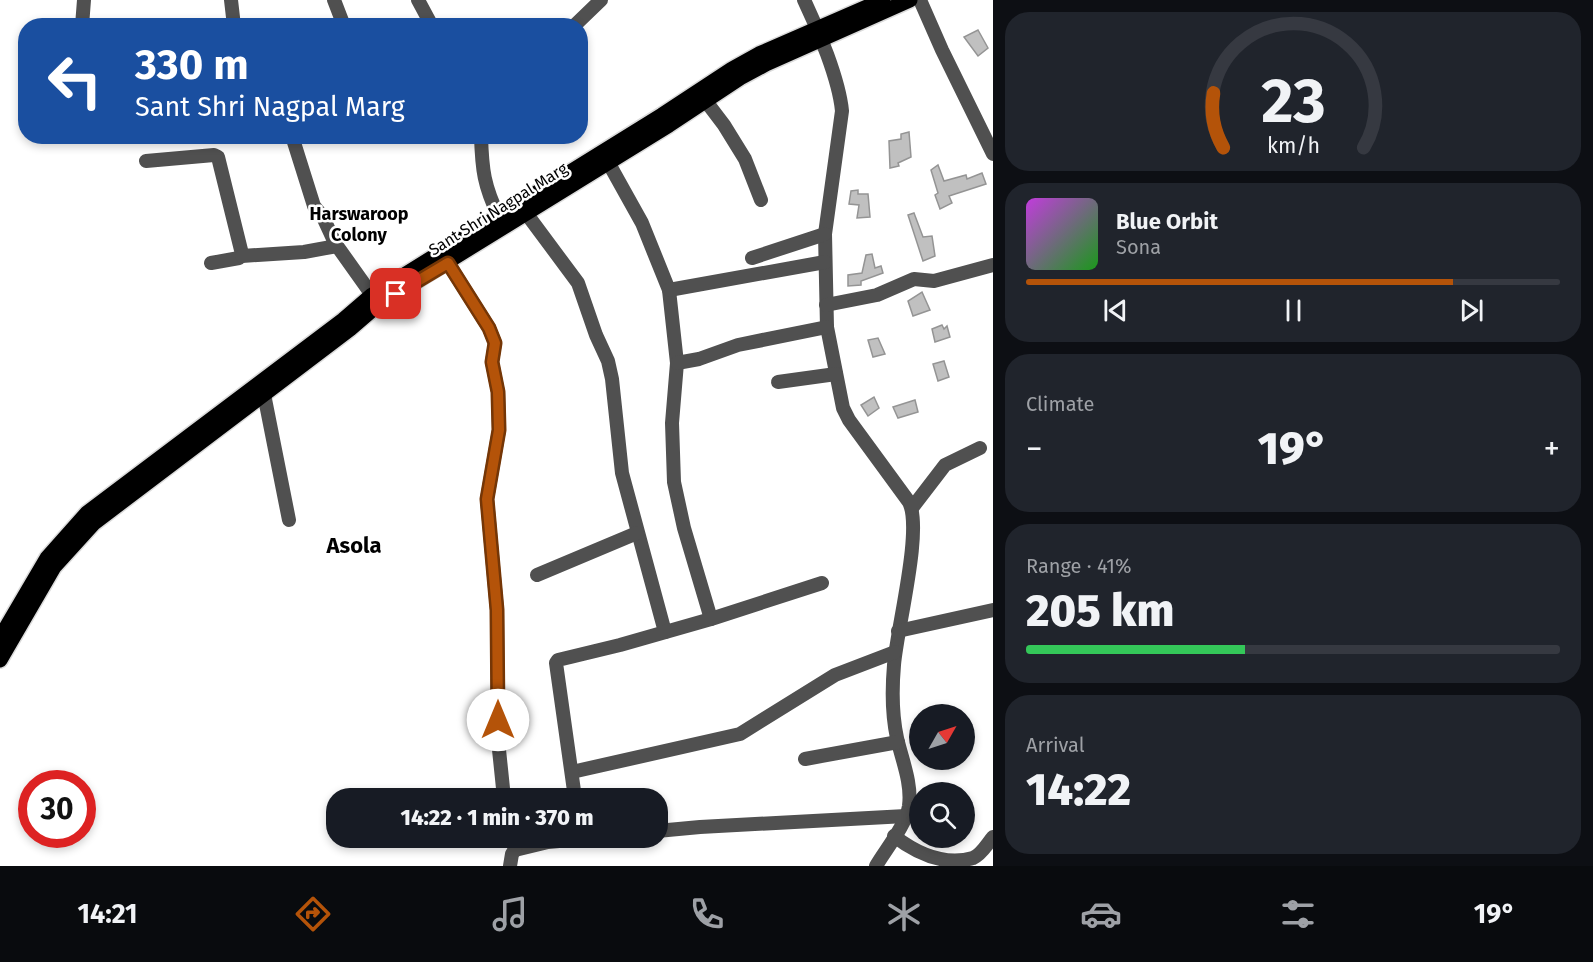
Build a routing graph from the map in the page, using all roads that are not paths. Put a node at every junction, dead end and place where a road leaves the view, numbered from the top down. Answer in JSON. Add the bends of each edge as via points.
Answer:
{"nodes":[{"id":1,"x":84,"y":0,"type":"edge"},
{"id":2,"x":231,"y":0,"type":"edge"},
{"id":3,"x":334,"y":0,"type":"edge"},
{"id":4,"x":418,"y":0,"type":"edge"},
{"id":5,"x":601,"y":0,"type":"edge"},
{"id":6,"x":804,"y":0,"type":"edge"},
{"id":7,"x":883,"y":0,"type":"edge"},
{"id":8,"x":910,"y":0,"type":"edge"},
{"id":9,"x":920,"y":0,"type":"edge"},
{"id":10,"x":83,"y":18,"type":"edge"},
{"id":11,"x":233,"y":18,"type":"edge"},
{"id":12,"x":341,"y":18,"type":"edge"},
{"id":13,"x":428,"y":18,"type":"edge"},
{"id":14,"x":582,"y":18,"type":"edge"},
{"id":15,"x":819,"y":35,"type":"junction"},
{"id":16,"x":705,"y":100,"type":"junction"},
{"id":17,"x":294,"y":144,"type":"edge"},
{"id":18,"x":482,"y":144,"type":"edge"},
{"id":19,"x":993,"y":154,"type":"edge"},
{"id":20,"x":146,"y":161,"type":"dead end"},
{"id":21,"x":608,"y":162,"type":"junction"},
{"id":22,"x":761,"y":200,"type":"dead end"},
{"id":23,"x":526,"y":213,"type":"junction"},
{"id":24,"x":499,"y":217,"type":"junction"},
{"id":25,"x":825,"y":234,"type":"junction"},
{"id":26,"x":337,"y":246,"type":"junction"},
{"id":27,"x":242,"y":256,"type":"junction"},
{"id":28,"x":752,"y":258,"type":"dead end"},
{"id":29,"x":211,"y":262,"type":"dead end"},
{"id":30,"x":825,"y":262,"type":"junction"},
{"id":31,"x":448,"y":263,"type":"junction"},
{"id":32,"x":993,"y":265,"type":"edge"},
{"id":33,"x":669,"y":290,"type":"junction"},
{"id":34,"x":372,"y":295,"type":"junction"},
{"id":35,"x":826,"y":305,"type":"junction"},
{"id":36,"x":827,"y":327,"type":"junction"},
{"id":37,"x":677,"y":363,"type":"junction"},
{"id":38,"x":836,"y":374,"type":"junction"},
{"id":39,"x":778,"y":382,"type":"dead end"},
{"id":40,"x":264,"y":394,"type":"junction"},
{"id":41,"x":980,"y":448,"type":"dead end"},
{"id":42,"x":912,"y":508,"type":"junction"},
{"id":43,"x":289,"y":520,"type":"dead end"},
{"id":44,"x":637,"y":533,"type":"junction"},
{"id":45,"x":537,"y":575,"type":"dead end"},
{"id":46,"x":822,"y":583,"type":"dead end"},
{"id":47,"x":993,"y":610,"type":"edge"},
{"id":48,"x":711,"y":619,"type":"junction"},
{"id":49,"x":898,"y":631,"type":"junction"},
{"id":50,"x":665,"y":633,"type":"junction"},
{"id":51,"x":0,"y":638,"type":"edge"},
{"id":52,"x":895,"y":652,"type":"junction"},
{"id":53,"x":0,"y":660,"type":"edge"},
{"id":54,"x":898,"y":742,"type":"junction"},
{"id":55,"x":805,"y":759,"type":"dead end"},
{"id":56,"x":572,"y":772,"type":"junction"},
{"id":57,"x":503,"y":788,"type":"edge"},
{"id":58,"x":574,"y":788,"type":"edge"},
{"id":59,"x":906,"y":816,"type":"junction"},
{"id":60,"x":668,"y":830,"type":"edge"},
{"id":61,"x":894,"y":836,"type":"junction"},
{"id":62,"x":993,"y":837,"type":"edge"},
{"id":63,"x":513,"y":848,"type":"edge"},
{"id":64,"x":923,"y":861,"type":"edge"},
{"id":65,"x":510,"y":866,"type":"edge"},
{"id":66,"x":876,"y":866,"type":"edge"}],
"edges":[{"from":1,"to":10,"type":"street"},
{"from":2,"to":11,"type":"street"},
{"from":3,"to":12,"type":"street"},
{"from":4,"to":13,"type":"street"},
{"from":5,"to":14,"type":"street"},
{"from":6,"to":15,"type":"street"},
{"from":7,"to":15,"type":"main road","name":"Sant Shri Nagpal Marg"},
{"from":8,"to":15,"type":"main road","name":"Sant Shri Nagpal Marg"},
{"from":9,"to":19,"type":"street"},
{"from":15,"to":16,"type":"main road","name":"Sant Shri Nagpal Marg"},
{"from":15,"to":24,"type":"main road","name":"Sant Shri Nagpal Marg","via":[[759,54],[732,69]]},
{"from":15,"to":25,"type":"street","via":[[842,111]]},
{"from":16,"to":21,"type":"main road","name":"Sant Shri Nagpal Marg"},
{"from":16,"to":22,"type":"street","via":[[745,159]]},
{"from":17,"to":26,"type":"street","via":[[312,203]]},
{"from":18,"to":24,"type":"street","via":[[488,195]]},
{"from":20,"to":27,"type":"street","via":[[218,157]]},
{"from":21,"to":23,"type":"main road","name":"Sant Shri Nagpal Marg"},
{"from":21,"to":33,"type":"street","via":[[642,223]]},
{"from":23,"to":31,"type":"main road","name":"Sant Shri Nagpal Marg"},
{"from":23,"to":44,"type":"street","via":[[578,284],[608,361],[622,473]]},
{"from":24,"to":34,"type":"main road","name":"Sant Shri Nagpal Marg"},
{"from":25,"to":28,"type":"street"},
{"from":25,"to":30,"type":"street"},
{"from":26,"to":27,"type":"street"},
{"from":26,"to":34,"type":"street"},
{"from":27,"to":29,"type":"street"},
{"from":30,"to":33,"type":"street"},
{"from":30,"to":35,"type":"street"},
{"from":31,"to":40,"type":"main road","name":"Sant Shri Nagpal Marg","via":[[379,304]]},
{"from":31,"to":57,"type":"street","via":[[495,343],[492,362],[499,430],[487,499],[497,610],[498,740]]},
{"from":32,"to":35,"type":"street","via":[[934,281],[914,279],[877,295]]},
{"from":33,"to":37,"type":"street"},
{"from":34,"to":51,"type":"main road","name":"Sant Shri Nagpal Marg","via":[[87,513],[47,558]]},
{"from":35,"to":36,"type":"street"},
{"from":36,"to":37,"type":"street","via":[[738,345]]},
{"from":36,"to":38,"type":"street"},
{"from":37,"to":48,"type":"street","via":[[672,423],[674,482]]},
{"from":38,"to":39,"type":"street"},
{"from":38,"to":42,"type":"street","via":[[849,420]]},
{"from":40,"to":43,"type":"street"},
{"from":40,"to":53,"type":"main road","name":"Sant Shri Nagpal Marg","via":[[111,509],[73,544],[54,567]]},
{"from":41,"to":42,"type":"street","via":[[945,465]]},
{"from":42,"to":49,"type":"street","via":[[913,540]]},
{"from":44,"to":45,"type":"street"},
{"from":44,"to":50,"type":"street"},
{"from":46,"to":48,"type":"street"},
{"from":47,"to":49,"type":"street"},
{"from":48,"to":50,"type":"street"},
{"from":49,"to":52,"type":"street"},
{"from":50,"to":56,"type":"street","via":[[557,661]]},
{"from":52,"to":54,"type":"street"},
{"from":52,"to":56,"type":"street","via":[[835,675],[740,734]]},
{"from":54,"to":55,"type":"street"},
{"from":54,"to":59,"type":"street","via":[[908,784]]},
{"from":56,"to":58,"type":"street"},
{"from":59,"to":60,"type":"street"},
{"from":59,"to":61,"type":"street"},
{"from":61,"to":64,"type":"street"},
{"from":61,"to":66,"type":"street"},
{"from":62,"to":64,"type":"street","via":[[970,859]]},
{"from":63,"to":65,"type":"street"}]}
